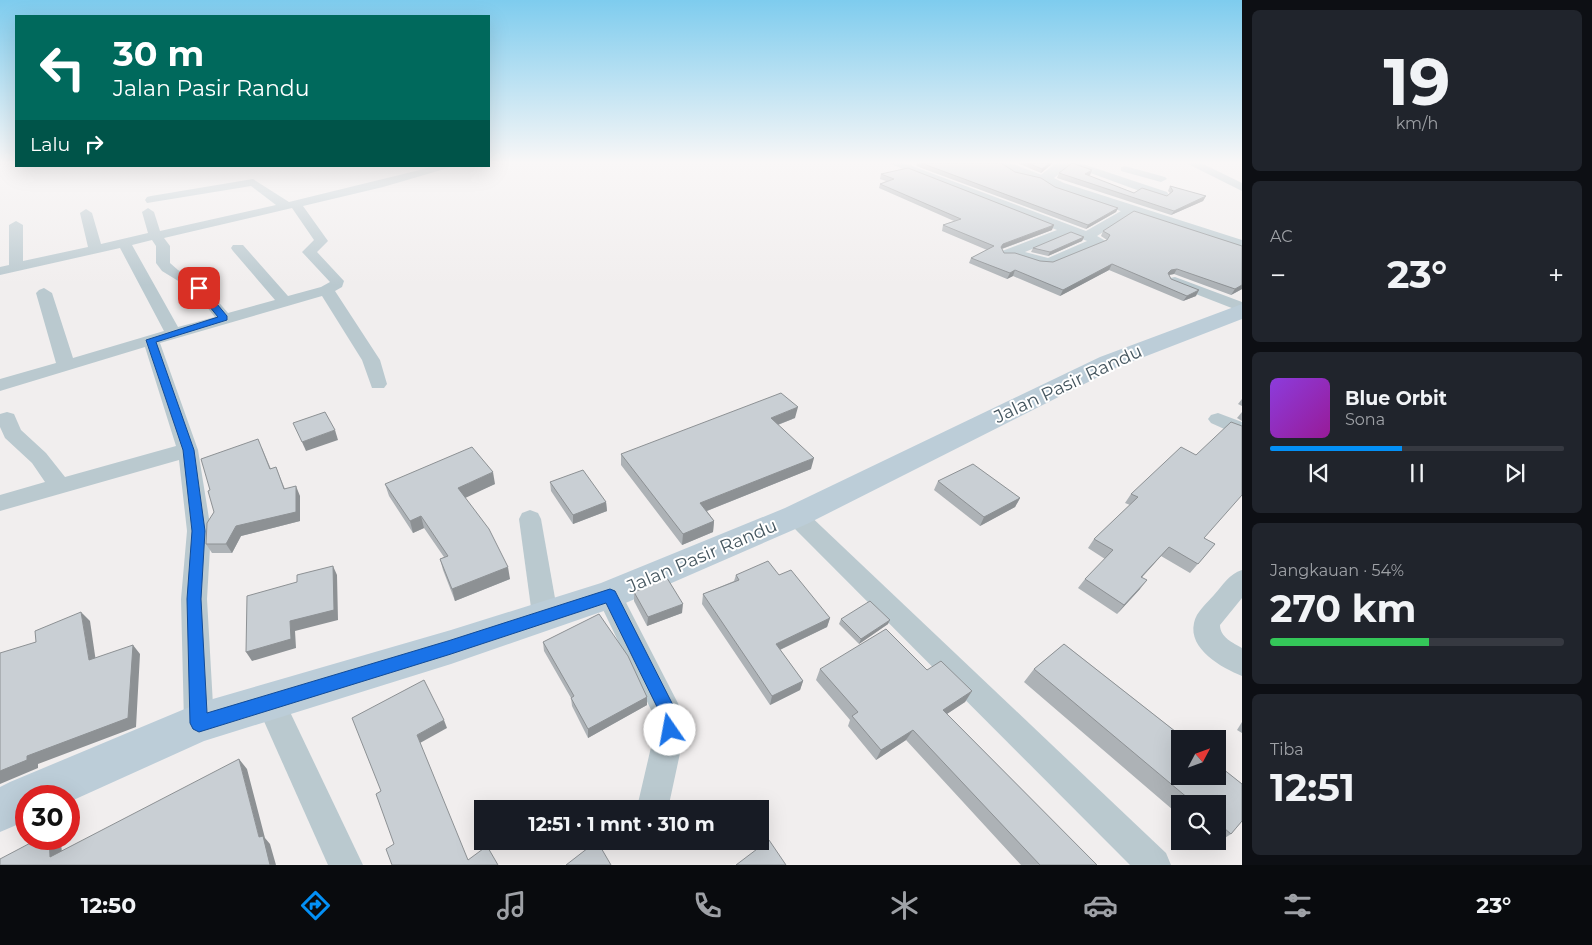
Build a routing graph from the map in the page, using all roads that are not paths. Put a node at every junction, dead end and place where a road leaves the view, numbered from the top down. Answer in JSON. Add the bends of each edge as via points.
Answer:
{"nodes":[{"id":1,"x":161,"y":203,"type":"edge"},
{"id":2,"x":287,"y":203,"type":"edge"},
{"id":3,"x":297,"y":203,"type":"edge"},
{"id":4,"x":1000,"y":203,"type":"edge"},
{"id":5,"x":1112,"y":203,"type":"edge"},
{"id":6,"x":290,"y":205,"type":"junction"},
{"id":7,"x":1132,"y":210,"type":"junction"},
{"id":8,"x":86,"y":213,"type":"dead end"},
{"id":9,"x":16,"y":225,"type":"dead end"},
{"id":10,"x":1070,"y":229,"type":"junction"},
{"id":11,"x":155,"y":235,"type":"junction"},
{"id":12,"x":1087,"y":236,"type":"junction"},
{"id":13,"x":124,"y":242,"type":"junction"},
{"id":14,"x":1242,"y":246,"type":"edge"},
{"id":15,"x":238,"y":248,"type":"dead end"},
{"id":16,"x":96,"y":249,"type":"junction"},
{"id":17,"x":16,"y":268,"type":"junction"},
{"id":18,"x":0,"y":271,"type":"edge"},
{"id":19,"x":1173,"y":280,"type":"edge"},
{"id":20,"x":326,"y":290,"type":"junction"},
{"id":21,"x":44,"y":293,"type":"dead end"},
{"id":22,"x":284,"y":301,"type":"junction"},
{"id":23,"x":1242,"y":307,"type":"edge"},
{"id":24,"x":1242,"y":311,"type":"edge"},
{"id":25,"x":224,"y":318,"type":"junction"},
{"id":26,"x":174,"y":334,"type":"junction"},
{"id":27,"x":151,"y":340,"type":"junction"},
{"id":28,"x":66,"y":365,"type":"junction"},
{"id":29,"x":378,"y":384,"type":"dead end"},
{"id":30,"x":0,"y":385,"type":"edge"},
{"id":31,"x":7,"y":418,"type":"dead end"},
{"id":32,"x":1218,"y":419,"type":"dead end"},
{"id":33,"x":1242,"y":430,"type":"edge"},
{"id":34,"x":188,"y":450,"type":"junction"},
{"id":35,"x":59,"y":485,"type":"junction"},
{"id":36,"x":0,"y":503,"type":"edge"},
{"id":37,"x":796,"y":516,"type":"junction"},
{"id":38,"x":530,"y":519,"type":"dead end"},
{"id":39,"x":1242,"y":580,"type":"edge"},
{"id":40,"x":610,"y":595,"type":"junction"},
{"id":41,"x":546,"y":614,"type":"junction"},
{"id":42,"x":1242,"y":664,"type":"edge"},
{"id":43,"x":270,"y":701,"type":"junction"},
{"id":44,"x":199,"y":723,"type":"junction"},
{"id":45,"x":55,"y":785,"type":"edge"},
{"id":46,"x":655,"y":800,"type":"edge"},
{"id":47,"x":15,"y":803,"type":"edge"},
{"id":48,"x":0,"y":810,"type":"edge"},
{"id":49,"x":346,"y":865,"type":"edge"},
{"id":50,"x":1154,"y":865,"type":"edge"}],
"edges":[{"from":1,"to":11,"type":"street","via":[[150,206]]},
{"from":2,"to":6,"type":"street"},
{"from":3,"to":6,"type":"street"},
{"from":4,"to":10,"type":"street"},
{"from":5,"to":7,"type":"street"},
{"from":6,"to":11,"type":"street"},
{"from":6,"to":20,"type":"street","via":[[321,241],[309,252],[337,281]]},
{"from":7,"to":12,"type":"street"},
{"from":7,"to":14,"type":"street"},
{"from":8,"to":16,"type":"street"},
{"from":9,"to":17,"type":"street"},
{"from":10,"to":12,"type":"street"},
{"from":10,"to":12,"type":"street","via":[[1007,254],[1050,262],[1099,243]]},
{"from":11,"to":13,"type":"street"},
{"from":11,"to":25,"type":"street","via":[[163,246],[161,257],[164,264],[175,276],[199,288]]},
{"from":13,"to":16,"type":"street"},
{"from":13,"to":26,"type":"street"},
{"from":15,"to":22,"type":"street"},
{"from":16,"to":17,"type":"street"},
{"from":17,"to":18,"type":"street"},
{"from":19,"to":23,"type":"street"},
{"from":20,"to":22,"type":"street"},
{"from":20,"to":29,"type":"street","via":[[372,360]]},
{"from":21,"to":28,"type":"street"},
{"from":22,"to":25,"type":"street"},
{"from":24,"to":37,"type":"main road","name":"Jalan Pasir Randu","via":[[1109,362]]},
{"from":25,"to":26,"type":"street"},
{"from":26,"to":27,"type":"street"},
{"from":27,"to":28,"type":"street"},
{"from":27,"to":34,"type":"street"},
{"from":28,"to":30,"type":"street"},
{"from":31,"to":35,"type":"street","via":[[12,433],[39,458]]},
{"from":32,"to":33,"type":"street"},
{"from":34,"to":35,"type":"street"},
{"from":34,"to":44,"type":"street","via":[[199,531],[194,599]]},
{"from":35,"to":36,"type":"street"},
{"from":37,"to":40,"type":"main road","name":"Jalan Pasir Randu"},
{"from":37,"to":50,"type":"street"},
{"from":38,"to":41,"type":"street"},
{"from":39,"to":42,"type":"street","via":[[1207,622],[1206,631],[1214,644]]},
{"from":40,"to":41,"type":"main road","name":"Jalan Pasir Randu"},
{"from":40,"to":46,"type":"street","via":[[669,715],[670,730]]},
{"from":41,"to":43,"type":"main road","name":"Jalan Pasir Randu","via":[[451,647]]},
{"from":43,"to":44,"type":"main road","name":"Jalan Pasir Randu"},
{"from":43,"to":49,"type":"street"},
{"from":44,"to":45,"type":"main road","name":"Jalan Pasir Randu"},
{"from":47,"to":48,"type":"main road"}]}
